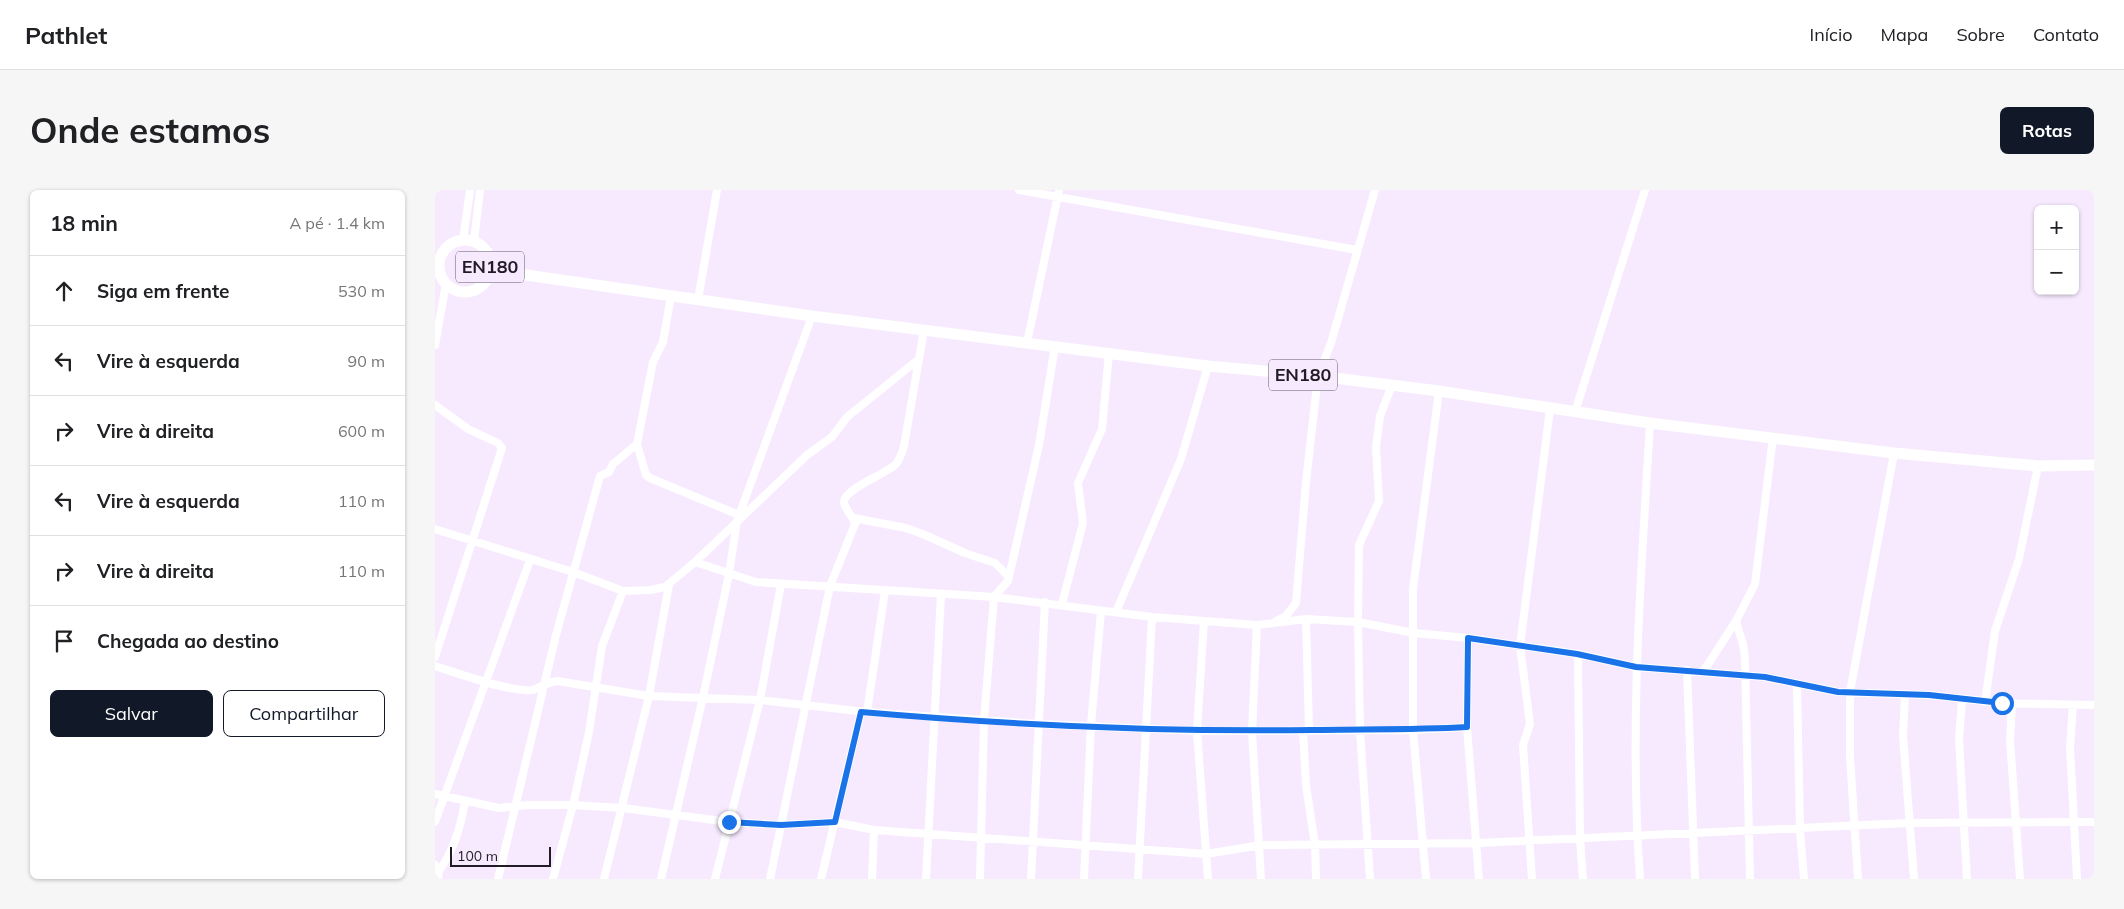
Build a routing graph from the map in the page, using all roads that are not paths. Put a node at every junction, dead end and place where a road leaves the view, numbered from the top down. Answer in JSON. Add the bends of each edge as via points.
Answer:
{"nodes":[{"id":1,"x":470,"y":190,"type":"edge"},
{"id":2,"x":480,"y":190,"type":"edge"},
{"id":3,"x":717,"y":190,"type":"edge"},
{"id":4,"x":1019,"y":190,"type":"edge"},
{"id":5,"x":1375,"y":190,"type":"edge"},
{"id":6,"x":1645,"y":190,"type":"edge"},
{"id":7,"x":1058,"y":193,"type":"edge"},
{"id":8,"x":468,"y":241,"type":"junction"},
{"id":9,"x":1357,"y":250,"type":"junction"},
{"id":10,"x":438,"y":255,"type":"edge"},
{"id":11,"x":490,"y":261,"type":"junction"},
{"id":12,"x":512,"y":273,"type":"junction"},
{"id":13,"x":441,"y":277,"type":"edge"},
{"id":14,"x":488,"y":278,"type":"junction"},
{"id":15,"x":671,"y":296,"type":"junction"},
{"id":16,"x":698,"y":300,"type":"junction"},
{"id":17,"x":812,"y":316,"type":"junction"},
{"id":18,"x":924,"y":330,"type":"junction"},
{"id":19,"x":1027,"y":343,"type":"junction"},
{"id":20,"x":435,"y":345,"type":"edge"},
{"id":21,"x":1055,"y":346,"type":"junction"},
{"id":22,"x":1109,"y":353,"type":"junction"},
{"id":23,"x":919,"y":359,"type":"junction"},
{"id":24,"x":1208,"y":366,"type":"junction"},
{"id":25,"x":1318,"y":376,"type":"junction"},
{"id":26,"x":1393,"y":386,"type":"junction"},
{"id":27,"x":1439,"y":391,"type":"junction"},
{"id":28,"x":435,"y":405,"type":"edge"},
{"id":29,"x":1550,"y":409,"type":"junction"},
{"id":30,"x":1575,"y":412,"type":"junction"},
{"id":31,"x":1650,"y":423,"type":"junction"},
{"id":32,"x":1773,"y":437,"type":"junction"},
{"id":33,"x":637,"y":444,"type":"junction"},
{"id":34,"x":1894,"y":453,"type":"junction"},
{"id":35,"x":2094,"y":465,"type":"edge"},
{"id":36,"x":2038,"y":466,"type":"junction"},
{"id":37,"x":738,"y":518,"type":"junction"},
{"id":38,"x":854,"y":518,"type":"junction"},
{"id":39,"x":435,"y":529,"type":"edge"},
{"id":40,"x":473,"y":542,"type":"junction"},
{"id":41,"x":530,"y":560,"type":"junction"},
{"id":42,"x":695,"y":562,"type":"junction"},
{"id":43,"x":573,"y":572,"type":"junction"},
{"id":44,"x":729,"y":574,"type":"junction"},
{"id":45,"x":1009,"y":576,"type":"junction"},
{"id":46,"x":781,"y":584,"type":"junction"},
{"id":47,"x":669,"y":585,"type":"junction"},
{"id":48,"x":830,"y":586,"type":"junction"},
{"id":49,"x":623,"y":591,"type":"junction"},
{"id":50,"x":885,"y":591,"type":"junction"},
{"id":51,"x":941,"y":595,"type":"junction"},
{"id":52,"x":994,"y":597,"type":"junction"},
{"id":53,"x":1045,"y":602,"type":"junction"},
{"id":54,"x":1062,"y":604,"type":"junction"},
{"id":55,"x":1101,"y":611,"type":"junction"},
{"id":56,"x":1116,"y":612,"type":"junction"},
{"id":57,"x":1152,"y":616,"type":"junction"},
{"id":58,"x":1306,"y":619,"type":"junction"},
{"id":59,"x":1204,"y":620,"type":"junction"},
{"id":60,"x":1736,"y":621,"type":"junction"},
{"id":61,"x":1357,"y":622,"type":"junction"},
{"id":62,"x":1257,"y":624,"type":"junction"},
{"id":63,"x":1268,"y":624,"type":"junction"},
{"id":64,"x":1414,"y":633,"type":"junction"},
{"id":65,"x":1468,"y":638,"type":"junction"},
{"id":66,"x":1520,"y":646,"type":"junction"},
{"id":67,"x":1577,"y":654,"type":"junction"},
{"id":68,"x":435,"y":657,"type":"edge"},
{"id":69,"x":435,"y":666,"type":"edge"},
{"id":70,"x":1636,"y":667,"type":"junction"},
{"id":71,"x":1687,"y":670,"type":"junction"},
{"id":72,"x":1703,"y":672,"type":"junction"},
{"id":73,"x":1745,"y":676,"type":"junction"},
{"id":74,"x":486,"y":682,"type":"junction"},
{"id":75,"x":546,"y":683,"type":"junction"},
{"id":76,"x":1797,"y":684,"type":"junction"},
{"id":77,"x":598,"y":687,"type":"junction"},
{"id":78,"x":1850,"y":692,"type":"junction"},
{"id":79,"x":1905,"y":694,"type":"junction"},
{"id":80,"x":649,"y":696,"type":"junction"},
{"id":81,"x":703,"y":697,"type":"junction"},
{"id":82,"x":760,"y":700,"type":"junction"},
{"id":83,"x":1962,"y":700,"type":"junction"},
{"id":84,"x":1985,"y":702,"type":"junction"},
{"id":85,"x":2012,"y":704,"type":"junction"},
{"id":86,"x":2094,"y":705,"type":"edge"},
{"id":87,"x":806,"y":706,"type":"junction"},
{"id":88,"x":2073,"y":706,"type":"junction"},
{"id":89,"x":864,"y":712,"type":"junction"},
{"id":90,"x":936,"y":718,"type":"junction"},
{"id":91,"x":985,"y":720,"type":"junction"},
{"id":92,"x":1039,"y":724,"type":"junction"},
{"id":93,"x":1091,"y":726,"type":"junction"},
{"id":94,"x":1467,"y":727,"type":"junction"},
{"id":95,"x":1146,"y":728,"type":"junction"},
{"id":96,"x":1306,"y":730,"type":"junction"},
{"id":97,"x":1361,"y":730,"type":"junction"},
{"id":98,"x":1413,"y":730,"type":"junction"},
{"id":99,"x":1197,"y":731,"type":"junction"},
{"id":100,"x":1252,"y":732,"type":"junction"},
{"id":101,"x":435,"y":794,"type":"edge"},
{"id":102,"x":446,"y":796,"type":"junction"},
{"id":103,"x":465,"y":801,"type":"junction"},
{"id":104,"x":573,"y":805,"type":"junction"},
{"id":105,"x":517,"y":807,"type":"junction"},
{"id":106,"x":623,"y":808,"type":"junction"},
{"id":107,"x":676,"y":814,"type":"junction"},
{"id":108,"x":435,"y":822,"type":"edge"},
{"id":109,"x":729,"y":822,"type":"junction"},
{"id":110,"x":835,"y":822,"type":"junction"},
{"id":111,"x":1963,"y":822,"type":"junction"},
{"id":112,"x":2094,"y":822,"type":"edge"},
{"id":113,"x":2016,"y":823,"type":"junction"},
{"id":114,"x":2073,"y":823,"type":"junction"},
{"id":115,"x":1908,"y":824,"type":"junction"},
{"id":116,"x":781,"y":825,"type":"junction"},
{"id":117,"x":1855,"y":827,"type":"junction"},
{"id":118,"x":875,"y":830,"type":"junction"},
{"id":119,"x":1800,"y":830,"type":"junction"},
{"id":120,"x":1692,"y":832,"type":"junction"},
{"id":121,"x":1747,"y":832,"type":"junction"},
{"id":122,"x":927,"y":833,"type":"junction"},
{"id":123,"x":1637,"y":834,"type":"junction"},
{"id":124,"x":981,"y":836,"type":"junction"},
{"id":125,"x":1580,"y":839,"type":"junction"},
{"id":126,"x":1530,"y":840,"type":"junction"},
{"id":127,"x":1033,"y":842,"type":"junction"},
{"id":128,"x":1368,"y":843,"type":"junction"},
{"id":129,"x":1478,"y":843,"type":"junction"},
{"id":130,"x":1424,"y":844,"type":"junction"},
{"id":131,"x":1261,"y":845,"type":"junction"},
{"id":132,"x":1315,"y":845,"type":"junction"},
{"id":133,"x":1086,"y":846,"type":"junction"},
{"id":134,"x":1139,"y":849,"type":"junction"},
{"id":135,"x":1206,"y":854,"type":"junction"},
{"id":136,"x":437,"y":872,"type":"edge"},
{"id":137,"x":499,"y":879,"type":"edge"},
{"id":138,"x":553,"y":879,"type":"edge"},
{"id":139,"x":604,"y":879,"type":"edge"},
{"id":140,"x":661,"y":879,"type":"edge"},
{"id":141,"x":715,"y":879,"type":"edge"},
{"id":142,"x":770,"y":879,"type":"edge"},
{"id":143,"x":821,"y":879,"type":"edge"},
{"id":144,"x":872,"y":879,"type":"edge"},
{"id":145,"x":926,"y":879,"type":"edge"},
{"id":146,"x":980,"y":879,"type":"edge"},
{"id":147,"x":1031,"y":879,"type":"edge"},
{"id":148,"x":1084,"y":879,"type":"edge"},
{"id":149,"x":1138,"y":879,"type":"edge"},
{"id":150,"x":1208,"y":879,"type":"edge"},
{"id":151,"x":1261,"y":879,"type":"edge"},
{"id":152,"x":1317,"y":879,"type":"edge"},
{"id":153,"x":1370,"y":879,"type":"edge"},
{"id":154,"x":1425,"y":879,"type":"edge"},
{"id":155,"x":1479,"y":879,"type":"edge"},
{"id":156,"x":1532,"y":879,"type":"edge"},
{"id":157,"x":1583,"y":879,"type":"edge"},
{"id":158,"x":1640,"y":879,"type":"edge"},
{"id":159,"x":1695,"y":879,"type":"edge"},
{"id":160,"x":1750,"y":879,"type":"edge"},
{"id":161,"x":1804,"y":879,"type":"edge"},
{"id":162,"x":1858,"y":879,"type":"edge"},
{"id":163,"x":1913,"y":879,"type":"edge"},
{"id":164,"x":1967,"y":879,"type":"edge"},
{"id":165,"x":2020,"y":879,"type":"edge"},
{"id":166,"x":2077,"y":879,"type":"edge"}],
"edges":[{"from":1,"to":8,"type":"street"},
{"from":2,"to":8,"type":"street"},
{"from":3,"to":16,"type":"street"},
{"from":4,"to":7,"type":"street"},
{"from":5,"to":9,"type":"street"},
{"from":6,"to":30,"type":"street"},
{"from":7,"to":9,"type":"street"},
{"from":7,"to":19,"type":"street"},
{"from":8,"to":10,"type":"main road","number":"EN180","via":[[448,246]]},
{"from":8,"to":11,"type":"main road","number":"EN180","via":[[483,247]]},
{"from":9,"to":25,"type":"street","via":[[1331,343]]},
{"from":10,"to":13,"type":"main road","number":"EN180"},
{"from":11,"to":12,"type":"main road","number":"EN180"},
{"from":11,"to":14,"type":"main road","number":"EN180"},
{"from":12,"to":14,"type":"main road","number":"EN180"},
{"from":12,"to":15,"type":"main road","number":"EN180"},
{"from":13,"to":14,"type":"main road","number":"EN180","via":[[455,290],[466,292],[476,289]]},
{"from":13,"to":20,"type":"street"},
{"from":15,"to":16,"type":"main road","number":"EN180"},
{"from":15,"to":33,"type":"street","via":[[663,342],[653,362]]},
{"from":16,"to":17,"type":"main road","number":"EN180"},
{"from":17,"to":18,"type":"main road","number":"EN180"},
{"from":17,"to":37,"type":"street"},
{"from":18,"to":19,"type":"main road","number":"EN180"},
{"from":18,"to":23,"type":"street"},
{"from":19,"to":21,"type":"main road","number":"EN180"},
{"from":21,"to":22,"type":"main road","number":"EN180"},
{"from":21,"to":45,"type":"street","via":[[1039,445]]},
{"from":22,"to":24,"type":"main road","number":"EN180"},
{"from":22,"to":54,"type":"street","via":[[1102,429],[1078,483],[1083,523]]},
{"from":23,"to":37,"type":"street","via":[[847,417],[832,437],[807,454]]},
{"from":23,"to":38,"type":"street","via":[[900,458],[895,465],[848,494],[844,504]]},
{"from":24,"to":25,"type":"main road","number":"EN180"},
{"from":24,"to":56,"type":"street","via":[[1181,459]]},
{"from":25,"to":26,"type":"main road","number":"EN180"},
{"from":25,"to":63,"type":"street","via":[[1296,603],[1286,616]]},
{"from":26,"to":27,"type":"main road","number":"EN180"},
{"from":26,"to":61,"type":"street","via":[[1380,416],[1376,448],[1379,501],[1359,545]]},
{"from":27,"to":29,"type":"main road","number":"EN180"},
{"from":27,"to":64,"type":"street","via":[[1413,589]]},
{"from":28,"to":40,"type":"street","via":[[468,429],[499,443],[502,448]]},
{"from":29,"to":30,"type":"main road","number":"EN180"},
{"from":29,"to":66,"type":"street"},
{"from":30,"to":31,"type":"main road","number":"EN180"},
{"from":31,"to":32,"type":"main road","number":"EN180"},
{"from":31,"to":70,"type":"street"},
{"from":32,"to":34,"type":"main road","number":"EN180"},
{"from":32,"to":60,"type":"street","via":[[1755,584]]},
{"from":33,"to":37,"type":"street","via":[[650,478]]},
{"from":33,"to":43,"type":"street","via":[[613,464],[609,472],[600,476]]},
{"from":34,"to":36,"type":"main road","number":"EN180"},
{"from":34,"to":78,"type":"street"},
{"from":35,"to":36,"type":"main road","number":"EN180"},
{"from":36,"to":84,"type":"street","via":[[2019,559],[1995,631]]},
{"from":37,"to":42,"type":"street"},
{"from":37,"to":44,"type":"street"},
{"from":38,"to":45,"type":"street","via":[[925,534],[995,563]]},
{"from":38,"to":48,"type":"street","via":[[855,524]]},
{"from":39,"to":40,"type":"street"},
{"from":40,"to":41,"type":"street"},
{"from":40,"to":68,"type":"street"},
{"from":41,"to":43,"type":"street"},
{"from":41,"to":74,"type":"street"},
{"from":42,"to":44,"type":"street"},
{"from":42,"to":47,"type":"street"},
{"from":43,"to":49,"type":"street"},
{"from":43,"to":75,"type":"street"},
{"from":44,"to":46,"type":"street","via":[[756,582]]},
{"from":44,"to":81,"type":"street"},
{"from":45,"to":52,"type":"street","via":[[1005,587]]},
{"from":46,"to":48,"type":"street"},
{"from":46,"to":82,"type":"street"},
{"from":47,"to":49,"type":"street","via":[[650,590]]},
{"from":47,"to":80,"type":"street"},
{"from":48,"to":50,"type":"street"},
{"from":48,"to":87,"type":"street"},
{"from":49,"to":77,"type":"street","via":[[602,646]]},
{"from":50,"to":51,"type":"street"},
{"from":50,"to":89,"type":"street"},
{"from":51,"to":52,"type":"street"},
{"from":51,"to":90,"type":"street"},
{"from":52,"to":53,"type":"street"},
{"from":52,"to":91,"type":"street"},
{"from":53,"to":54,"type":"street"},
{"from":53,"to":92,"type":"street"},
{"from":54,"to":55,"type":"street"},
{"from":55,"to":56,"type":"street"},
{"from":55,"to":93,"type":"street"},
{"from":56,"to":57,"type":"street"},
{"from":57,"to":59,"type":"street"},
{"from":57,"to":95,"type":"street"},
{"from":58,"to":61,"type":"street"},
{"from":58,"to":63,"type":"street"},
{"from":58,"to":96,"type":"street"},
{"from":59,"to":62,"type":"street"},
{"from":59,"to":99,"type":"street"},
{"from":60,"to":72,"type":"street"},
{"from":60,"to":73,"type":"street","via":[[1744,648]]},
{"from":61,"to":64,"type":"street"},
{"from":61,"to":97,"type":"street"},
{"from":62,"to":63,"type":"street"},
{"from":62,"to":100,"type":"street"},
{"from":64,"to":65,"type":"street"},
{"from":64,"to":98,"type":"street"},
{"from":65,"to":66,"type":"street"},
{"from":65,"to":94,"type":"street"},
{"from":66,"to":67,"type":"street"},
{"from":66,"to":126,"type":"street","via":[[1529,724],[1523,745]]},
{"from":67,"to":70,"type":"street"},
{"from":67,"to":125,"type":"street"},
{"from":69,"to":74,"type":"street"},
{"from":70,"to":71,"type":"street"},
{"from":70,"to":123,"type":"street"},
{"from":71,"to":72,"type":"street"},
{"from":71,"to":120,"type":"street"},
{"from":72,"to":73,"type":"street"},
{"from":73,"to":76,"type":"street"},
{"from":73,"to":121,"type":"street"},
{"from":74,"to":75,"type":"street","via":[[526,690],[535,690]]},
{"from":74,"to":102,"type":"street"},
{"from":75,"to":77,"type":"street","via":[[557,681]]},
{"from":75,"to":105,"type":"street"},
{"from":76,"to":78,"type":"street"},
{"from":76,"to":119,"type":"street"},
{"from":77,"to":80,"type":"street"},
{"from":77,"to":104,"type":"street"},
{"from":78,"to":79,"type":"street"},
{"from":78,"to":117,"type":"street"},
{"from":79,"to":83,"type":"street"},
{"from":79,"to":115,"type":"street","via":[[1903,736]]},
{"from":80,"to":81,"type":"street"},
{"from":80,"to":106,"type":"street"},
{"from":81,"to":82,"type":"street"},
{"from":81,"to":107,"type":"street"},
{"from":82,"to":87,"type":"street"},
{"from":82,"to":109,"type":"street"},
{"from":83,"to":84,"type":"street"},
{"from":83,"to":111,"type":"street","via":[[1959,738]]},
{"from":84,"to":85,"type":"street"},
{"from":85,"to":88,"type":"street"},
{"from":85,"to":113,"type":"street","via":[[2010,740]]},
{"from":86,"to":88,"type":"street"},
{"from":87,"to":89,"type":"street"},
{"from":87,"to":116,"type":"street"},
{"from":88,"to":114,"type":"street","via":[[2070,748]]},
{"from":89,"to":90,"type":"street"},
{"from":89,"to":110,"type":"street"},
{"from":90,"to":91,"type":"street"},
{"from":90,"to":122,"type":"street"},
{"from":91,"to":92,"type":"street"},
{"from":91,"to":124,"type":"street"},
{"from":92,"to":93,"type":"street"},
{"from":92,"to":127,"type":"street"},
{"from":93,"to":95,"type":"street"},
{"from":93,"to":133,"type":"street"},
{"from":94,"to":98,"type":"street"},
{"from":94,"to":129,"type":"street"},
{"from":95,"to":99,"type":"street"},
{"from":95,"to":134,"type":"street"},
{"from":96,"to":97,"type":"street"},
{"from":96,"to":100,"type":"street"},
{"from":96,"to":132,"type":"street","via":[[1306,785]]},
{"from":97,"to":98,"type":"street"},
{"from":97,"to":128,"type":"street"},
{"from":98,"to":130,"type":"street"},
{"from":99,"to":100,"type":"street"},
{"from":99,"to":135,"type":"street"},
{"from":100,"to":131,"type":"street"},
{"from":101,"to":102,"type":"street"},
{"from":102,"to":103,"type":"street"},
{"from":102,"to":108,"type":"street"},
{"from":103,"to":105,"type":"street","via":[[499,808]]},
{"from":103,"to":136,"type":"street","via":[[450,855]]},
{"from":104,"to":105,"type":"street","via":[[528,804]]},
{"from":104,"to":106,"type":"street"},
{"from":104,"to":138,"type":"street"},
{"from":105,"to":137,"type":"street"},
{"from":106,"to":107,"type":"street"},
{"from":106,"to":139,"type":"street"},
{"from":107,"to":109,"type":"street"},
{"from":107,"to":140,"type":"street"},
{"from":109,"to":116,"type":"street"},
{"from":109,"to":141,"type":"street"},
{"from":110,"to":116,"type":"street"},
{"from":110,"to":118,"type":"street"},
{"from":110,"to":143,"type":"street"},
{"from":111,"to":113,"type":"street"},
{"from":111,"to":115,"type":"street"},
{"from":111,"to":164,"type":"street"},
{"from":112,"to":114,"type":"street"},
{"from":113,"to":114,"type":"street"},
{"from":113,"to":165,"type":"street"},
{"from":114,"to":166,"type":"street"},
{"from":115,"to":117,"type":"street"},
{"from":115,"to":163,"type":"street"},
{"from":116,"to":142,"type":"street"},
{"from":117,"to":119,"type":"street"},
{"from":117,"to":162,"type":"street"},
{"from":118,"to":122,"type":"street"},
{"from":118,"to":144,"type":"street"},
{"from":119,"to":121,"type":"street"},
{"from":119,"to":161,"type":"street"},
{"from":120,"to":121,"type":"street"},
{"from":120,"to":123,"type":"street"},
{"from":120,"to":159,"type":"street"},
{"from":121,"to":160,"type":"street"},
{"from":122,"to":124,"type":"street"},
{"from":122,"to":145,"type":"street"},
{"from":123,"to":125,"type":"street"},
{"from":123,"to":158,"type":"street"},
{"from":124,"to":127,"type":"street"},
{"from":124,"to":146,"type":"street"},
{"from":125,"to":126,"type":"street"},
{"from":125,"to":157,"type":"street"},
{"from":126,"to":129,"type":"street"},
{"from":126,"to":156,"type":"street"},
{"from":127,"to":133,"type":"street"},
{"from":127,"to":147,"type":"street"},
{"from":128,"to":130,"type":"street"},
{"from":128,"to":132,"type":"street"},
{"from":128,"to":153,"type":"street"},
{"from":129,"to":130,"type":"street"},
{"from":129,"to":155,"type":"street"},
{"from":130,"to":154,"type":"street"},
{"from":131,"to":132,"type":"street"},
{"from":131,"to":135,"type":"street"},
{"from":131,"to":151,"type":"street"},
{"from":132,"to":152,"type":"street"},
{"from":133,"to":134,"type":"street"},
{"from":133,"to":148,"type":"street"},
{"from":134,"to":135,"type":"street"},
{"from":134,"to":149,"type":"street"},
{"from":135,"to":150,"type":"street"}]}
